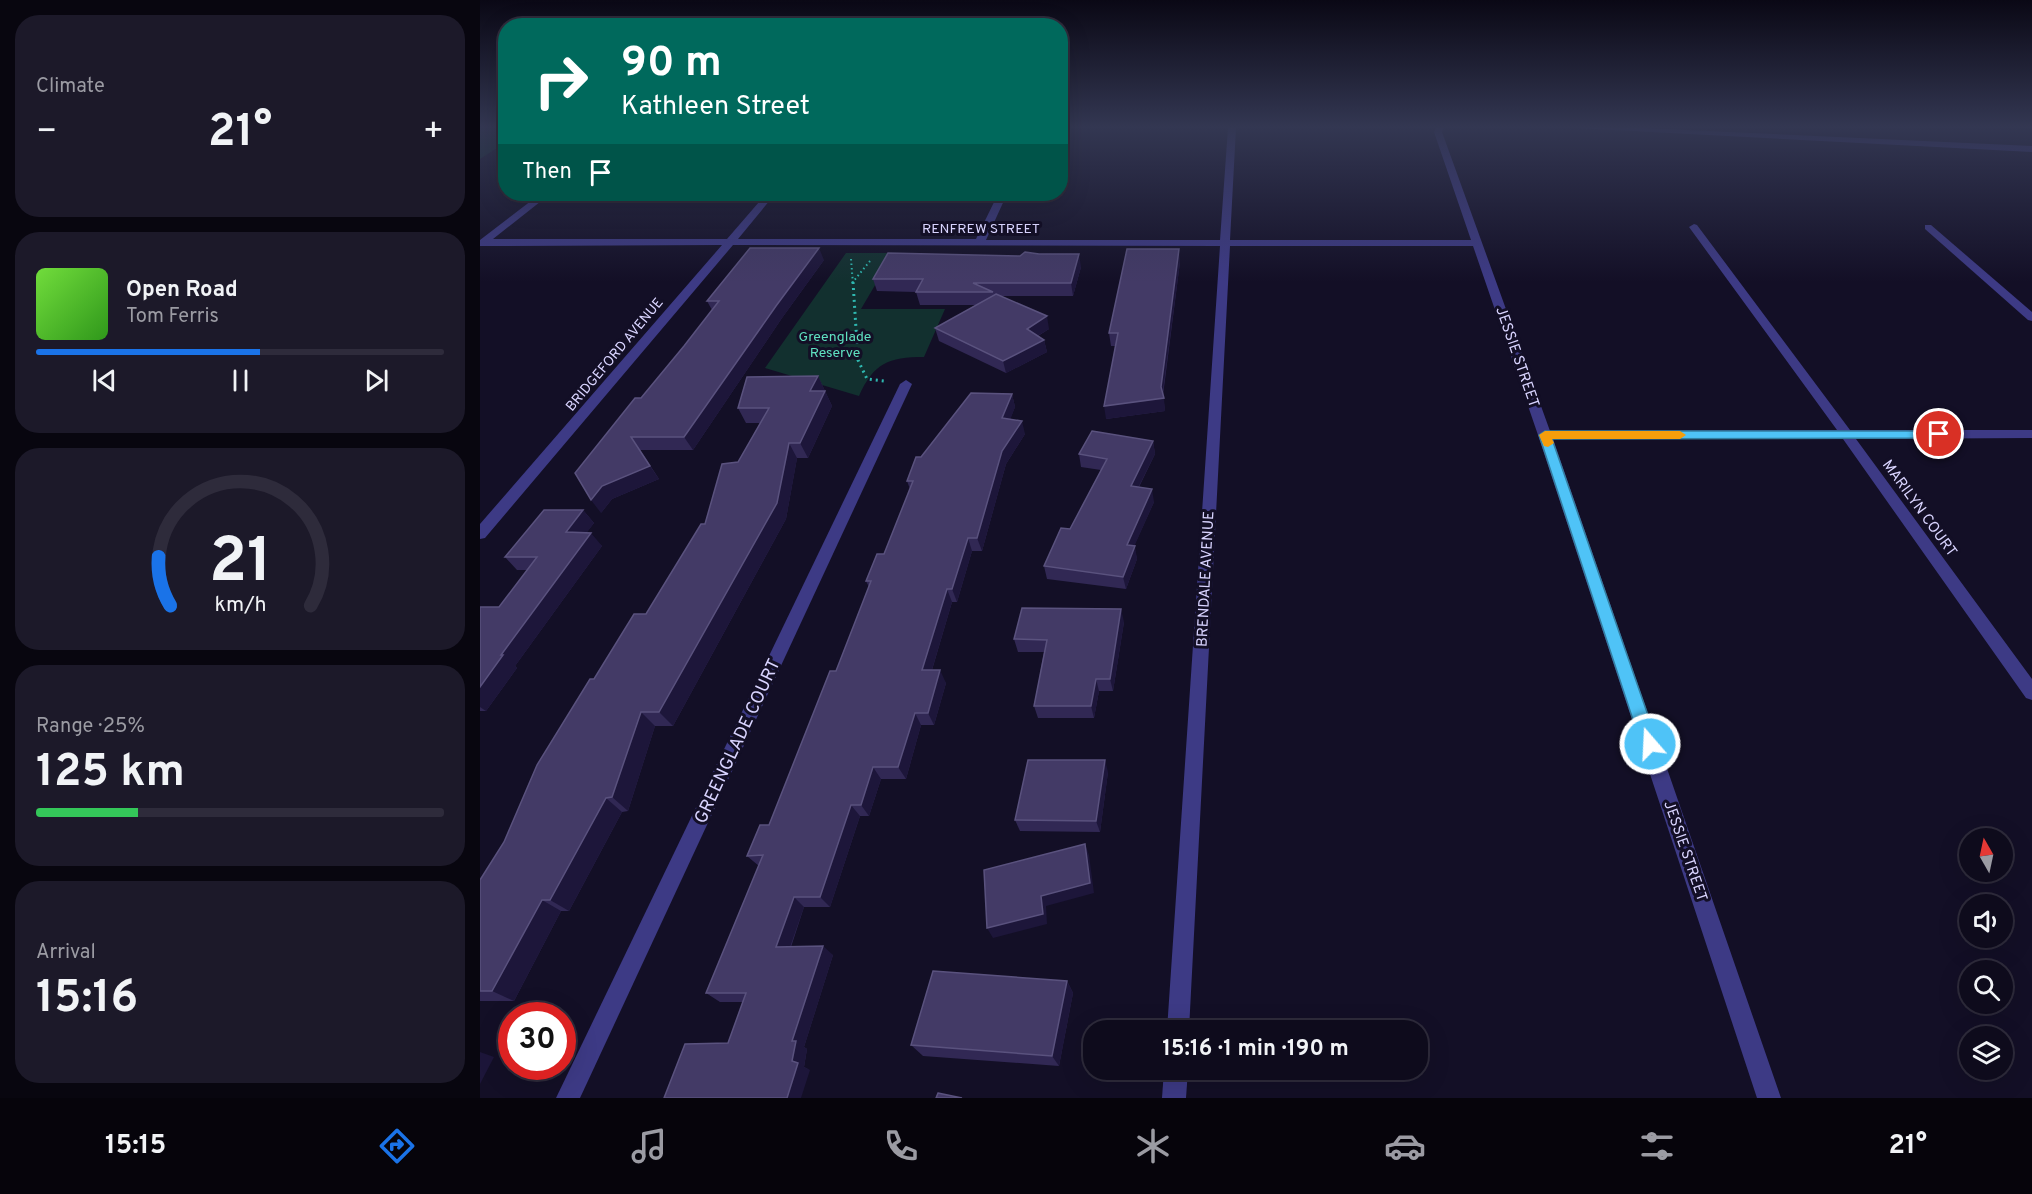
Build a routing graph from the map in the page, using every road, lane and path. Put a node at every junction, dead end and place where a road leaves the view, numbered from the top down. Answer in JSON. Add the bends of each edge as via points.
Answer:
{"nodes":[{"id":1,"x":1229,"y":179,"type":"edge"},
{"id":2,"x":1455,"y":179,"type":"edge"},
{"id":3,"x":536,"y":201,"type":"edge"},
{"id":4,"x":765,"y":201,"type":"edge"},
{"id":5,"x":999,"y":201,"type":"edge"},
{"id":6,"x":1694,"y":227,"type":"dead end"},
{"id":7,"x":1928,"y":227,"type":"dead end"},
{"id":8,"x":729,"y":241,"type":"junction"},
{"id":9,"x":851,"y":241,"type":"junction"},
{"id":10,"x":980,"y":241,"type":"junction"},
{"id":11,"x":1226,"y":241,"type":"junction"},
{"id":12,"x":482,"y":243,"type":"edge"},
{"id":13,"x":1478,"y":243,"type":"junction"},
{"id":14,"x":2032,"y":318,"type":"edge"},
{"id":15,"x":906,"y":384,"type":"joint"},
{"id":16,"x":2032,"y":434,"type":"edge"},
{"id":17,"x":1545,"y":435,"type":"junction"},
{"id":18,"x":1847,"y":435,"type":"junction"},
{"id":19,"x":480,"y":534,"type":"edge"},
{"id":20,"x":2032,"y":693,"type":"edge"},
{"id":21,"x":1179,"y":1020,"type":"edge"},
{"id":22,"x":1175,"y":1080,"type":"edge"},
{"id":23,"x":568,"y":1098,"type":"edge"},
{"id":24,"x":1174,"y":1098,"type":"edge"},
{"id":25,"x":1769,"y":1098,"type":"edge"}],
"edges":[{"from":1,"to":11,"type":"street","name":"BRENDALE AVENUE"},
{"from":2,"to":13,"type":"street","name":"JESSIE STREET"},
{"from":3,"to":12,"type":"street"},
{"from":4,"to":8,"type":"street","name":"BRIDGEFORD AVENUE"},
{"from":5,"to":10,"type":"street"},
{"from":6,"to":18,"type":"street","name":"MARILYN COURT"},
{"from":7,"to":14,"type":"street"},
{"from":8,"to":9,"type":"street","name":"RENFREW STREET"},
{"from":8,"to":12,"type":"street","name":"RENFREW STREET"},
{"from":8,"to":19,"type":"street","name":"BRIDGEFORD AVENUE"},
{"from":9,"to":10,"type":"street","name":"RENFREW STREET"},
{"from":9,"to":15,"type":"path","via":[[858,360],[867,379]]},
{"from":10,"to":11,"type":"street","name":"RENFREW STREET"},
{"from":11,"to":13,"type":"street","name":"RENFREW STREET"},
{"from":11,"to":21,"type":"street","name":"BRENDALE AVENUE"},
{"from":13,"to":17,"type":"street","name":"JESSIE STREET"},
{"from":15,"to":23,"type":"street","name":"GREENGLADE COURT"},
{"from":16,"to":18,"type":"street"},
{"from":17,"to":18,"type":"street"},
{"from":17,"to":25,"type":"street","name":"JESSIE STREET"},
{"from":18,"to":20,"type":"street","name":"MARILYN COURT"},
{"from":22,"to":24,"type":"street"}]}
